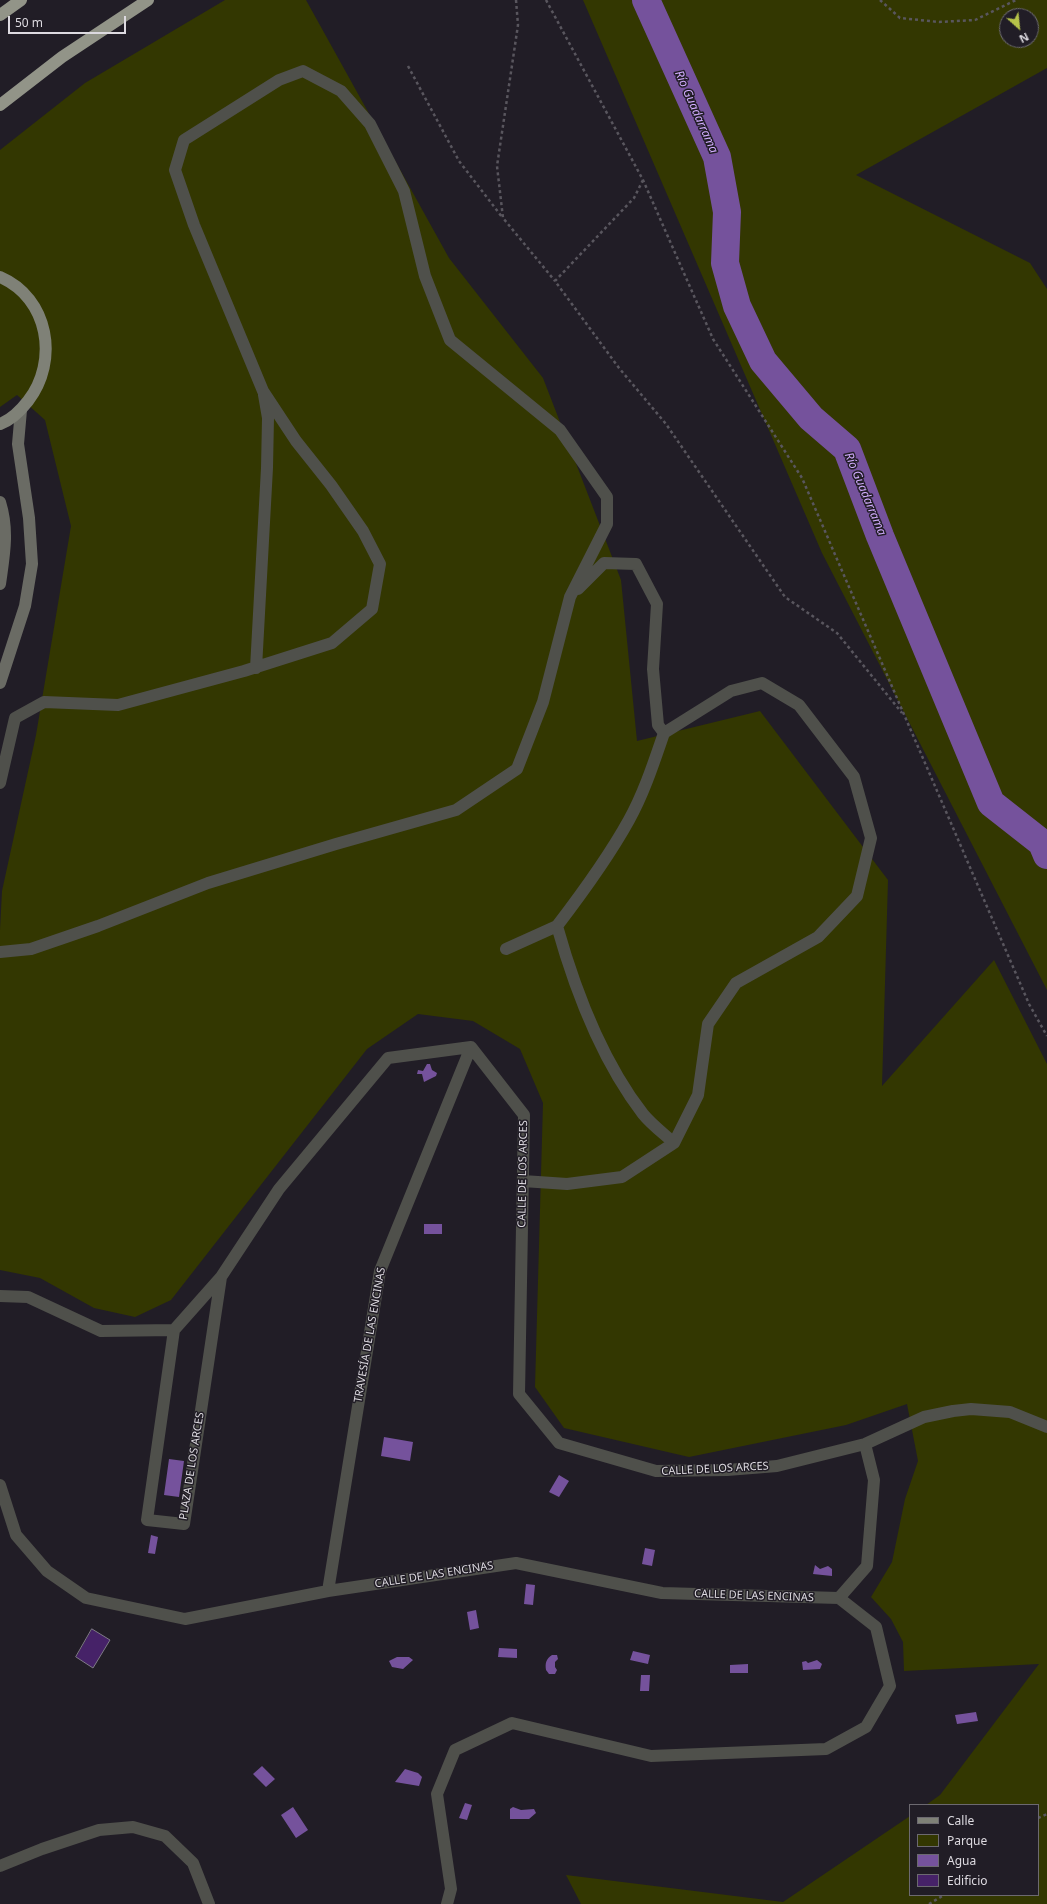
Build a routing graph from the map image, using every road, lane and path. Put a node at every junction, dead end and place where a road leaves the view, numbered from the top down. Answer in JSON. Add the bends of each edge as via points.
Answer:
{"nodes":[{"id":1,"x":21,"y":0,"type":"edge"},
{"id":2,"x":148,"y":0,"type":"edge"},
{"id":3,"x":516,"y":0,"type":"edge"},
{"id":4,"x":546,"y":0,"type":"edge"},
{"id":5,"x":880,"y":0,"type":"edge"},
{"id":6,"x":1016,"y":0,"type":"edge"},
{"id":7,"x":0,"y":15,"type":"edge"},
{"id":8,"x":408,"y":66,"type":"dead end"},
{"id":9,"x":0,"y":105,"type":"edge"},
{"id":10,"x":643,"y":180,"type":"junction"},
{"id":11,"x":503,"y":218,"type":"junction"},
{"id":12,"x":0,"y":277,"type":"edge"},
{"id":13,"x":555,"y":281,"type":"junction"},
{"id":14,"x":263,"y":391,"type":"junction"},
{"id":15,"x":21,"y":410,"type":"junction"},
{"id":16,"x":0,"y":424,"type":"edge"},
{"id":17,"x":0,"y":502,"type":"edge"},
{"id":18,"x":0,"y":585,"type":"edge"},
{"id":19,"x":570,"y":597,"type":"junction"},
{"id":20,"x":256,"y":668,"type":"junction"},
{"id":21,"x":0,"y":683,"type":"edge"},
{"id":22,"x":905,"y":716,"type":"junction"},
{"id":23,"x":664,"y":733,"type":"junction"},
{"id":24,"x":0,"y":783,"type":"edge"},
{"id":25,"x":557,"y":926,"type":"junction"},
{"id":26,"x":506,"y":949,"type":"dead end"},
{"id":27,"x":0,"y":952,"type":"edge"},
{"id":28,"x":1047,"y":1036,"type":"edge"},
{"id":29,"x":471,"y":1047,"type":"junction"},
{"id":30,"x":674,"y":1143,"type":"junction"},
{"id":31,"x":523,"y":1181,"type":"junction"},
{"id":32,"x":221,"y":1277,"type":"junction"},
{"id":33,"x":0,"y":1296,"type":"edge"},
{"id":34,"x":174,"y":1330,"type":"junction"},
{"id":35,"x":1047,"y":1427,"type":"edge"},
{"id":36,"x":865,"y":1444,"type":"junction"},
{"id":37,"x":0,"y":1485,"type":"edge"},
{"id":38,"x":328,"y":1591,"type":"junction"},
{"id":39,"x":838,"y":1598,"type":"junction"},
{"id":40,"x":0,"y":1866,"type":"edge"},
{"id":41,"x":942,"y":1896,"type":"edge"},
{"id":42,"x":209,"y":1904,"type":"edge"},
{"id":43,"x":447,"y":1904,"type":"edge"},
{"id":44,"x":929,"y":1904,"type":"edge"}],
"edges":[{"from":1,"to":7,"type":"highway"},
{"from":2,"to":9,"type":"highway","via":[[62,58]]},
{"from":3,"to":11,"type":"path","via":[[518,24],[497,166]]},
{"from":4,"to":10,"type":"path"},
{"from":5,"to":6,"type":"path","via":[[900,18],[939,22],[975,20]]},
{"from":8,"to":11,"type":"path","via":[[458,161]]},
{"from":10,"to":13,"type":"path","via":[[634,198]]},
{"from":10,"to":22,"type":"path","via":[[713,339],[802,478]]},
{"from":11,"to":13,"type":"path"},
{"from":12,"to":15,"type":"main road","via":[[23,293],[38,314],[46,339],[46,365],[37,390]]},
{"from":13,"to":22,"type":"path","via":[[619,368],[666,424],[785,597],[836,633]]},
{"from":14,"to":19,"type":"street","via":[[194,225],[175,170],[184,140],[279,80],[303,71],[341,91],[370,124],[404,191],[425,276],[450,340],[560,430],[607,497],[607,524]]},
{"from":14,"to":20,"type":"street","via":[[268,418],[267,468]]},
{"from":14,"to":20,"type":"street","via":[[296,441],[359,526],[380,564],[372,609],[332,643]]},
{"from":15,"to":16,"type":"main road"},
{"from":15,"to":21,"type":"street","via":[[18,444],[29,518],[32,564],[25,606]]},
{"from":17,"to":18,"type":"street","via":[[7,539]]},
{"from":19,"to":23,"type":"street","via":[[604,563],[636,564],[657,604],[653,669],[658,725]]},
{"from":19,"to":27,"type":"street","via":[[543,702],[517,769],[456,810],[208,883],[31,949]]},
{"from":20,"to":24,"type":"street","via":[[118,705],[44,702],[15,718]]},
{"from":22,"to":28,"type":"path","via":[[1029,1004]]},
{"from":23,"to":25,"type":"street","via":[[650,773],[629,819],[594,879]]},
{"from":23,"to":30,"type":"street","via":[[731,691],[762,683],[800,705],[854,777],[871,838],[857,896],[818,938],[736,983],[708,1024],[698,1095]]},
{"from":25,"to":26,"type":"street"},
{"from":25,"to":30,"type":"street","via":[[569,969],[605,1055],[643,1114]]},
{"from":29,"to":31,"type":"street","name":"CALLE DE LOS ARCES","via":[[524,1115]]},
{"from":29,"to":32,"type":"street","via":[[388,1058],[279,1189]]},
{"from":29,"to":38,"type":"street","name":"TRAVESÍA DE LAS ENCINAS","via":[[380,1271]]},
{"from":30,"to":31,"type":"street","via":[[622,1177],[567,1184]]},
{"from":31,"to":36,"type":"street","name":"CALLE DE LOS ARCES","via":[[519,1394],[559,1443],[656,1471],[777,1466]]},
{"from":32,"to":34,"type":"street"},
{"from":32,"to":34,"type":"street","name":"PLAZA DE LOS ARCES","via":[[184,1524],[147,1520]]},
{"from":33,"to":34,"type":"street","via":[[28,1297],[101,1331]]},
{"from":35,"to":36,"type":"street","name":"CALLE DE LOS ARCES","via":[[1010,1412],[971,1409],[924,1417]]},
{"from":36,"to":39,"type":"street","via":[[874,1480],[867,1566]]},
{"from":37,"to":38,"type":"street","name":"CALLE DE LAS ENCINAS","via":[[16,1536],[47,1571],[86,1598],[185,1619]]},
{"from":38,"to":39,"type":"street","name":"CALLE DE LAS ENCINAS","via":[[516,1562],[662,1594]]},
{"from":39,"to":43,"type":"street","via":[[876,1627],[890,1686],[866,1727],[826,1749],[650,1756],[512,1723],[455,1750],[437,1794],[451,1889]]},
{"from":40,"to":42,"type":"street","via":[[99,1830],[133,1827],[165,1836],[193,1863]]},
{"from":41,"to":44,"type":"path"}]}
